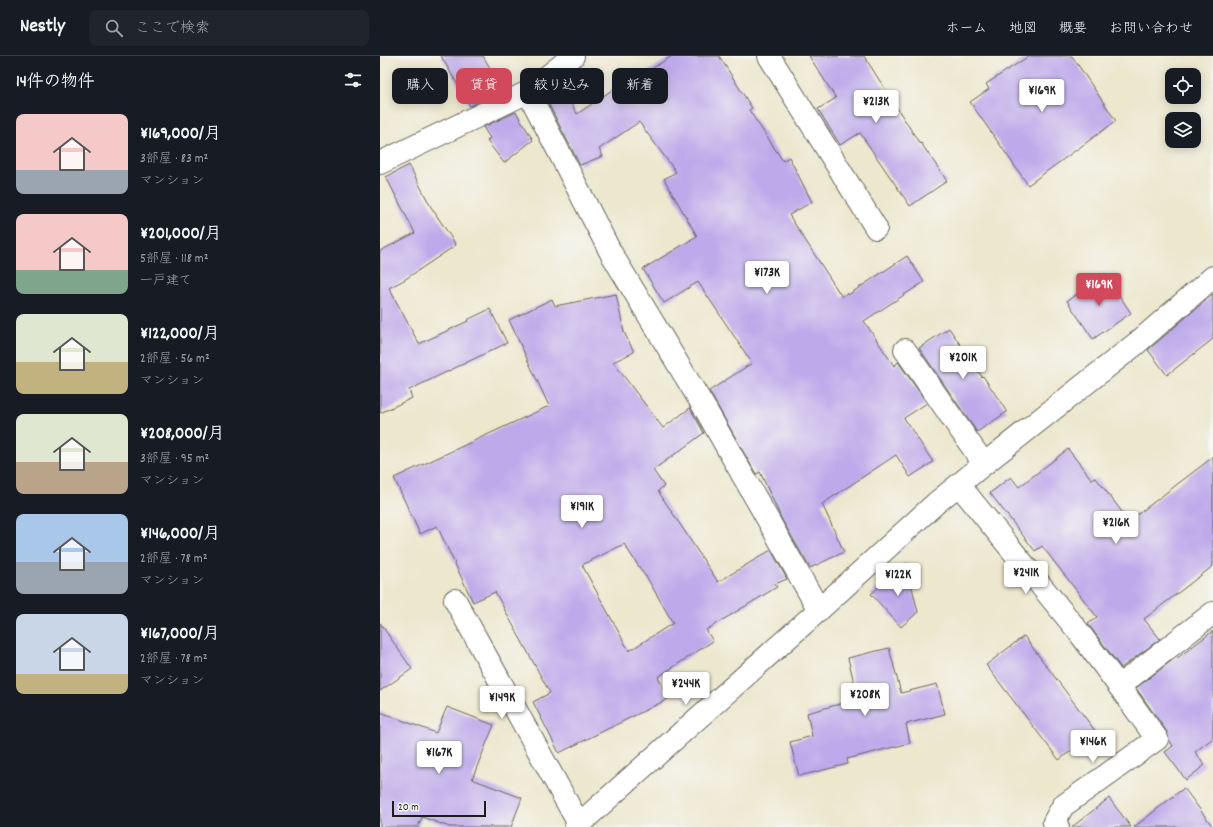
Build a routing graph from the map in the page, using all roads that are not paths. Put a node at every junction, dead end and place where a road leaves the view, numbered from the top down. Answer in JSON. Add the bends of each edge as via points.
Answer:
{"nodes":[{"id":1,"x":573,"y":56,"type":"edge"},
{"id":2,"x":769,"y":56,"type":"edge"},
{"id":3,"x":558,"y":68,"type":"edge"},
{"id":4,"x":520,"y":96,"type":"edge"},
{"id":5,"x":534,"y":104,"type":"edge"},
{"id":6,"x":380,"y":163,"type":"edge"},
{"id":7,"x":876,"y":228,"type":"dead end"},
{"id":8,"x":1213,"y":277,"type":"edge"},
{"id":9,"x":905,"y":350,"type":"dead end"},
{"id":10,"x":984,"y":464,"type":"junction"},
{"id":11,"x":959,"y":485,"type":"junction"},
{"id":12,"x":455,"y":600,"type":"dead end"},
{"id":13,"x":819,"y":610,"type":"junction"},
{"id":14,"x":1213,"y":613,"type":"edge"},
{"id":15,"x":1119,"y":686,"type":"junction"},
{"id":16,"x":577,"y":825,"type":"edge"},
{"id":17,"x":1058,"y":827,"type":"edge"}],
"edges":[{"from":1,"to":3,"type":"street"},
{"from":2,"to":7,"type":"street"},
{"from":4,"to":6,"type":"street"},
{"from":5,"to":13,"type":"street","via":[[610,252],[707,412]]},
{"from":8,"to":10,"type":"street","via":[[1137,343]]},
{"from":9,"to":10,"type":"street"},
{"from":10,"to":11,"type":"street"},
{"from":11,"to":13,"type":"street"},
{"from":11,"to":15,"type":"street"},
{"from":12,"to":16,"type":"street"},
{"from":13,"to":16,"type":"street"},
{"from":14,"to":15,"type":"street"},
{"from":15,"to":17,"type":"street","via":[[1157,739],[1063,806],[1054,822]]}]}
